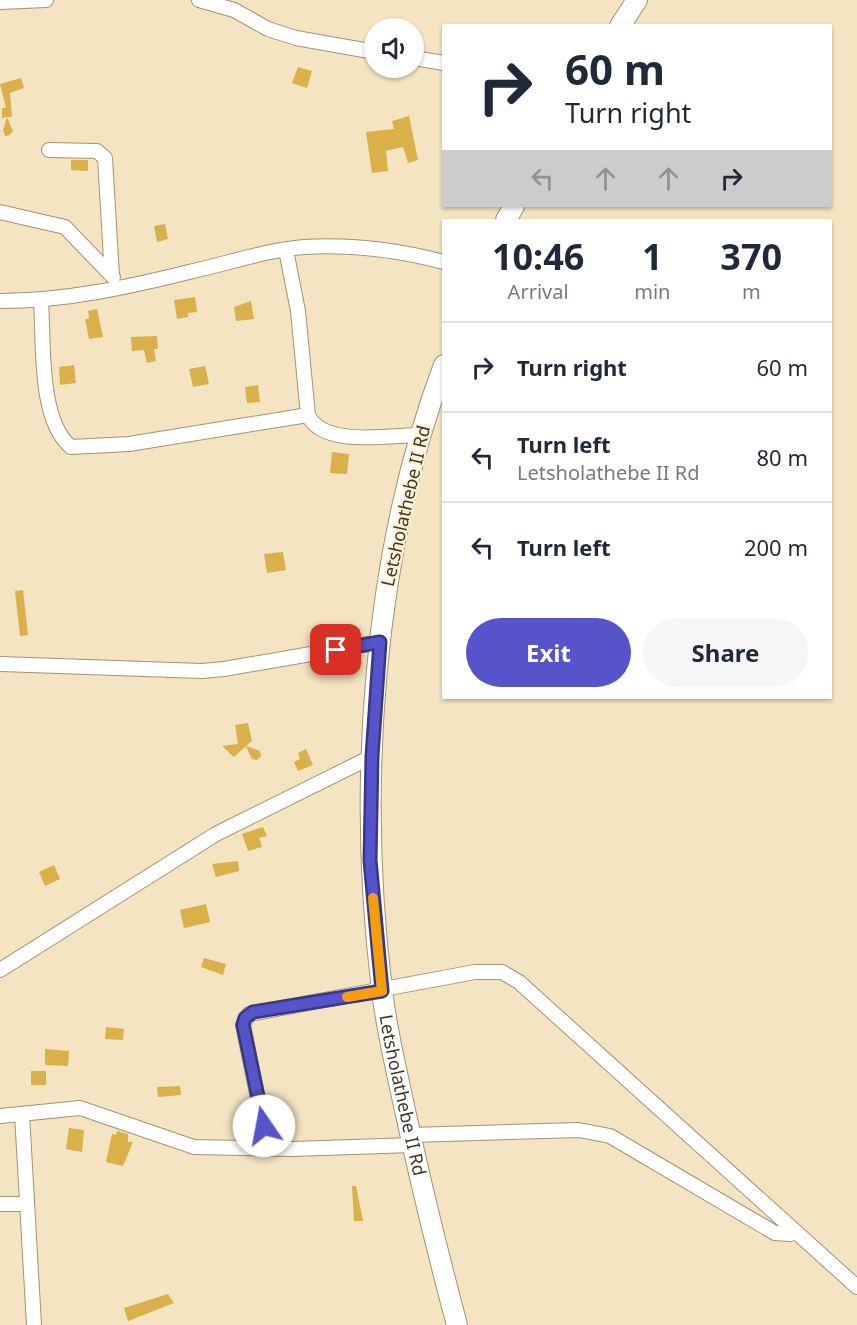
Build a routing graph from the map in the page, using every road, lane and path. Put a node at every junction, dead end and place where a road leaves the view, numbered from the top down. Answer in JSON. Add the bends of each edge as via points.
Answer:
{"nodes":[{"id":1,"x":46,"y":0,"type":"edge"},
{"id":2,"x":198,"y":0,"type":"edge"},
{"id":3,"x":0,"y":2,"type":"edge"},
{"id":4,"x":364,"y":50,"type":"edge"},
{"id":5,"x":424,"y":60,"type":"edge"},
{"id":6,"x":442,"y":63,"type":"edge"},
{"id":7,"x":49,"y":150,"type":"dead end"},
{"id":8,"x":0,"y":212,"type":"edge"},
{"id":9,"x":286,"y":249,"type":"junction"},
{"id":10,"x":442,"y":262,"type":"edge"},
{"id":11,"x":112,"y":276,"type":"junction"},
{"id":12,"x":123,"y":287,"type":"junction"},
{"id":13,"x":0,"y":301,"type":"edge"},
{"id":14,"x":41,"y":301,"type":"junction"},
{"id":15,"x":442,"y":371,"type":"edge"},
{"id":16,"x":308,"y":415,"type":"junction"},
{"id":17,"x":422,"y":435,"type":"junction"},
{"id":18,"x":380,"y":642,"type":"junction"},
{"id":19,"x":0,"y":664,"type":"edge"},
{"id":20,"x":372,"y":756,"type":"junction"},
{"id":21,"x":0,"y":970,"type":"edge"},
{"id":22,"x":382,"y":991,"type":"junction"},
{"id":23,"x":22,"y":1114,"type":"junction"},
{"id":24,"x":0,"y":1116,"type":"edge"},
{"id":25,"x":412,"y":1140,"type":"junction"},
{"id":26,"x":268,"y":1148,"type":"junction"},
{"id":27,"x":0,"y":1204,"type":"edge"},
{"id":28,"x":26,"y":1204,"type":"junction"},
{"id":29,"x":796,"y":1232,"type":"junction"},
{"id":30,"x":857,"y":1287,"type":"edge"},
{"id":31,"x":34,"y":1325,"type":"edge"},
{"id":32,"x":456,"y":1325,"type":"edge"}],
"edges":[{"from":1,"to":3,"type":"street"},
{"from":2,"to":4,"type":"street","via":[[234,10],[268,29],[296,38]]},
{"from":5,"to":6,"type":"street"},
{"from":7,"to":11,"type":"street","via":[[103,154]]},
{"from":8,"to":11,"type":"street","via":[[65,227]]},
{"from":9,"to":10,"type":"street","via":[[367,247]]},
{"from":9,"to":12,"type":"street"},
{"from":9,"to":16,"type":"street","via":[[298,311]]},
{"from":11,"to":12,"type":"street"},
{"from":12,"to":14,"type":"street"},
{"from":13,"to":14,"type":"street"},
{"from":14,"to":16,"type":"street","via":[[47,396],[56,430],[71,447],[129,444]]},
{"from":15,"to":17,"type":"street","name":"Letsholathebe II Rd"},
{"from":16,"to":17,"type":"street","via":[[319,430],[335,436]]},
{"from":17,"to":18,"type":"street","name":"Letsholathebe II Rd","via":[[397,528]]},
{"from":18,"to":19,"type":"street","via":[[202,671]]},
{"from":18,"to":20,"type":"street","name":"Letsholathebe II Rd"},
{"from":20,"to":21,"type":"street","via":[[216,834]]},
{"from":20,"to":22,"type":"street","name":"Letsholathebe II Rd","via":[[370,860]]},
{"from":22,"to":25,"type":"street","name":"Letsholathebe II Rd"},
{"from":22,"to":26,"type":"street","via":[[253,1012],[245,1018],[243,1025]]},
{"from":22,"to":29,"type":"street","via":[[475,972],[513,976]]},
{"from":23,"to":24,"type":"street"},
{"from":23,"to":26,"type":"street","via":[[80,1108],[195,1147]]},
{"from":23,"to":28,"type":"street"},
{"from":25,"to":26,"type":"street"},
{"from":25,"to":29,"type":"street","via":[[579,1130],[610,1136],[776,1233]]},
{"from":25,"to":32,"type":"street","name":"Letsholathebe II Rd"},
{"from":27,"to":28,"type":"street"},
{"from":28,"to":31,"type":"street"},
{"from":29,"to":30,"type":"street"}]}
